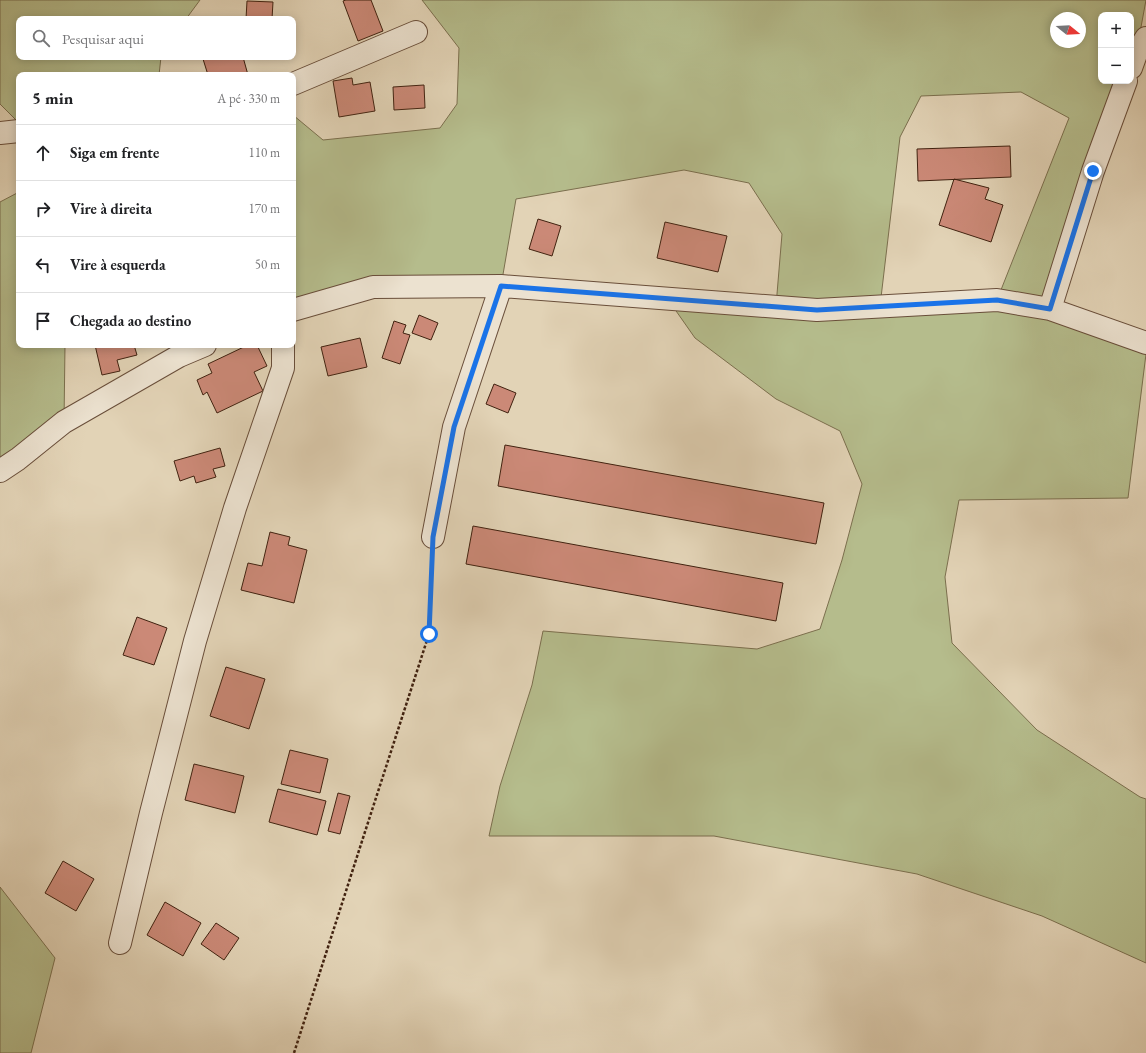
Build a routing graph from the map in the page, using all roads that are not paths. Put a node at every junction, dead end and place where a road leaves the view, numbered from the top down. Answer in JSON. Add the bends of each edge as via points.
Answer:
{"nodes":[{"id":1,"x":416,"y":32,"type":"dead end"},
{"id":2,"x":1146,"y":38,"type":"edge"},
{"id":3,"x":1134,"y":60,"type":"edge"},
{"id":4,"x":296,"y":83,"type":"edge"},
{"id":5,"x":1125,"y":84,"type":"edge"},
{"id":6,"x":16,"y":131,"type":"edge"},
{"id":7,"x":0,"y":133,"type":"edge"},
{"id":8,"x":501,"y":286,"type":"junction"},
{"id":9,"x":296,"y":309,"type":"edge"},
{"id":10,"x":1050,"y":309,"type":"junction"},
{"id":11,"x":1146,"y":343,"type":"edge"},
{"id":12,"x":198,"y":348,"type":"edge"},
{"id":13,"x":283,"y":348,"type":"edge"},
{"id":14,"x":0,"y":471,"type":"edge"},
{"id":15,"x":433,"y":537,"type":"road end"},
{"id":16,"x":120,"y":942,"type":"dead end"}],
"edges":[{"from":1,"to":4,"type":"street"},
{"from":2,"to":3,"type":"street"},
{"from":5,"to":10,"type":"street","via":[[1093,171]]},
{"from":6,"to":7,"type":"street"},
{"from":8,"to":9,"type":"street","via":[[373,287]]},
{"from":8,"to":10,"type":"street","via":[[817,310],[997,300]]},
{"from":8,"to":15,"type":"street","via":[[454,427]]},
{"from":10,"to":11,"type":"street"},
{"from":12,"to":14,"type":"street","via":[[178,356],[64,422]]},
{"from":13,"to":16,"type":"street","via":[[283,368],[235,508],[195,641]]}]}
